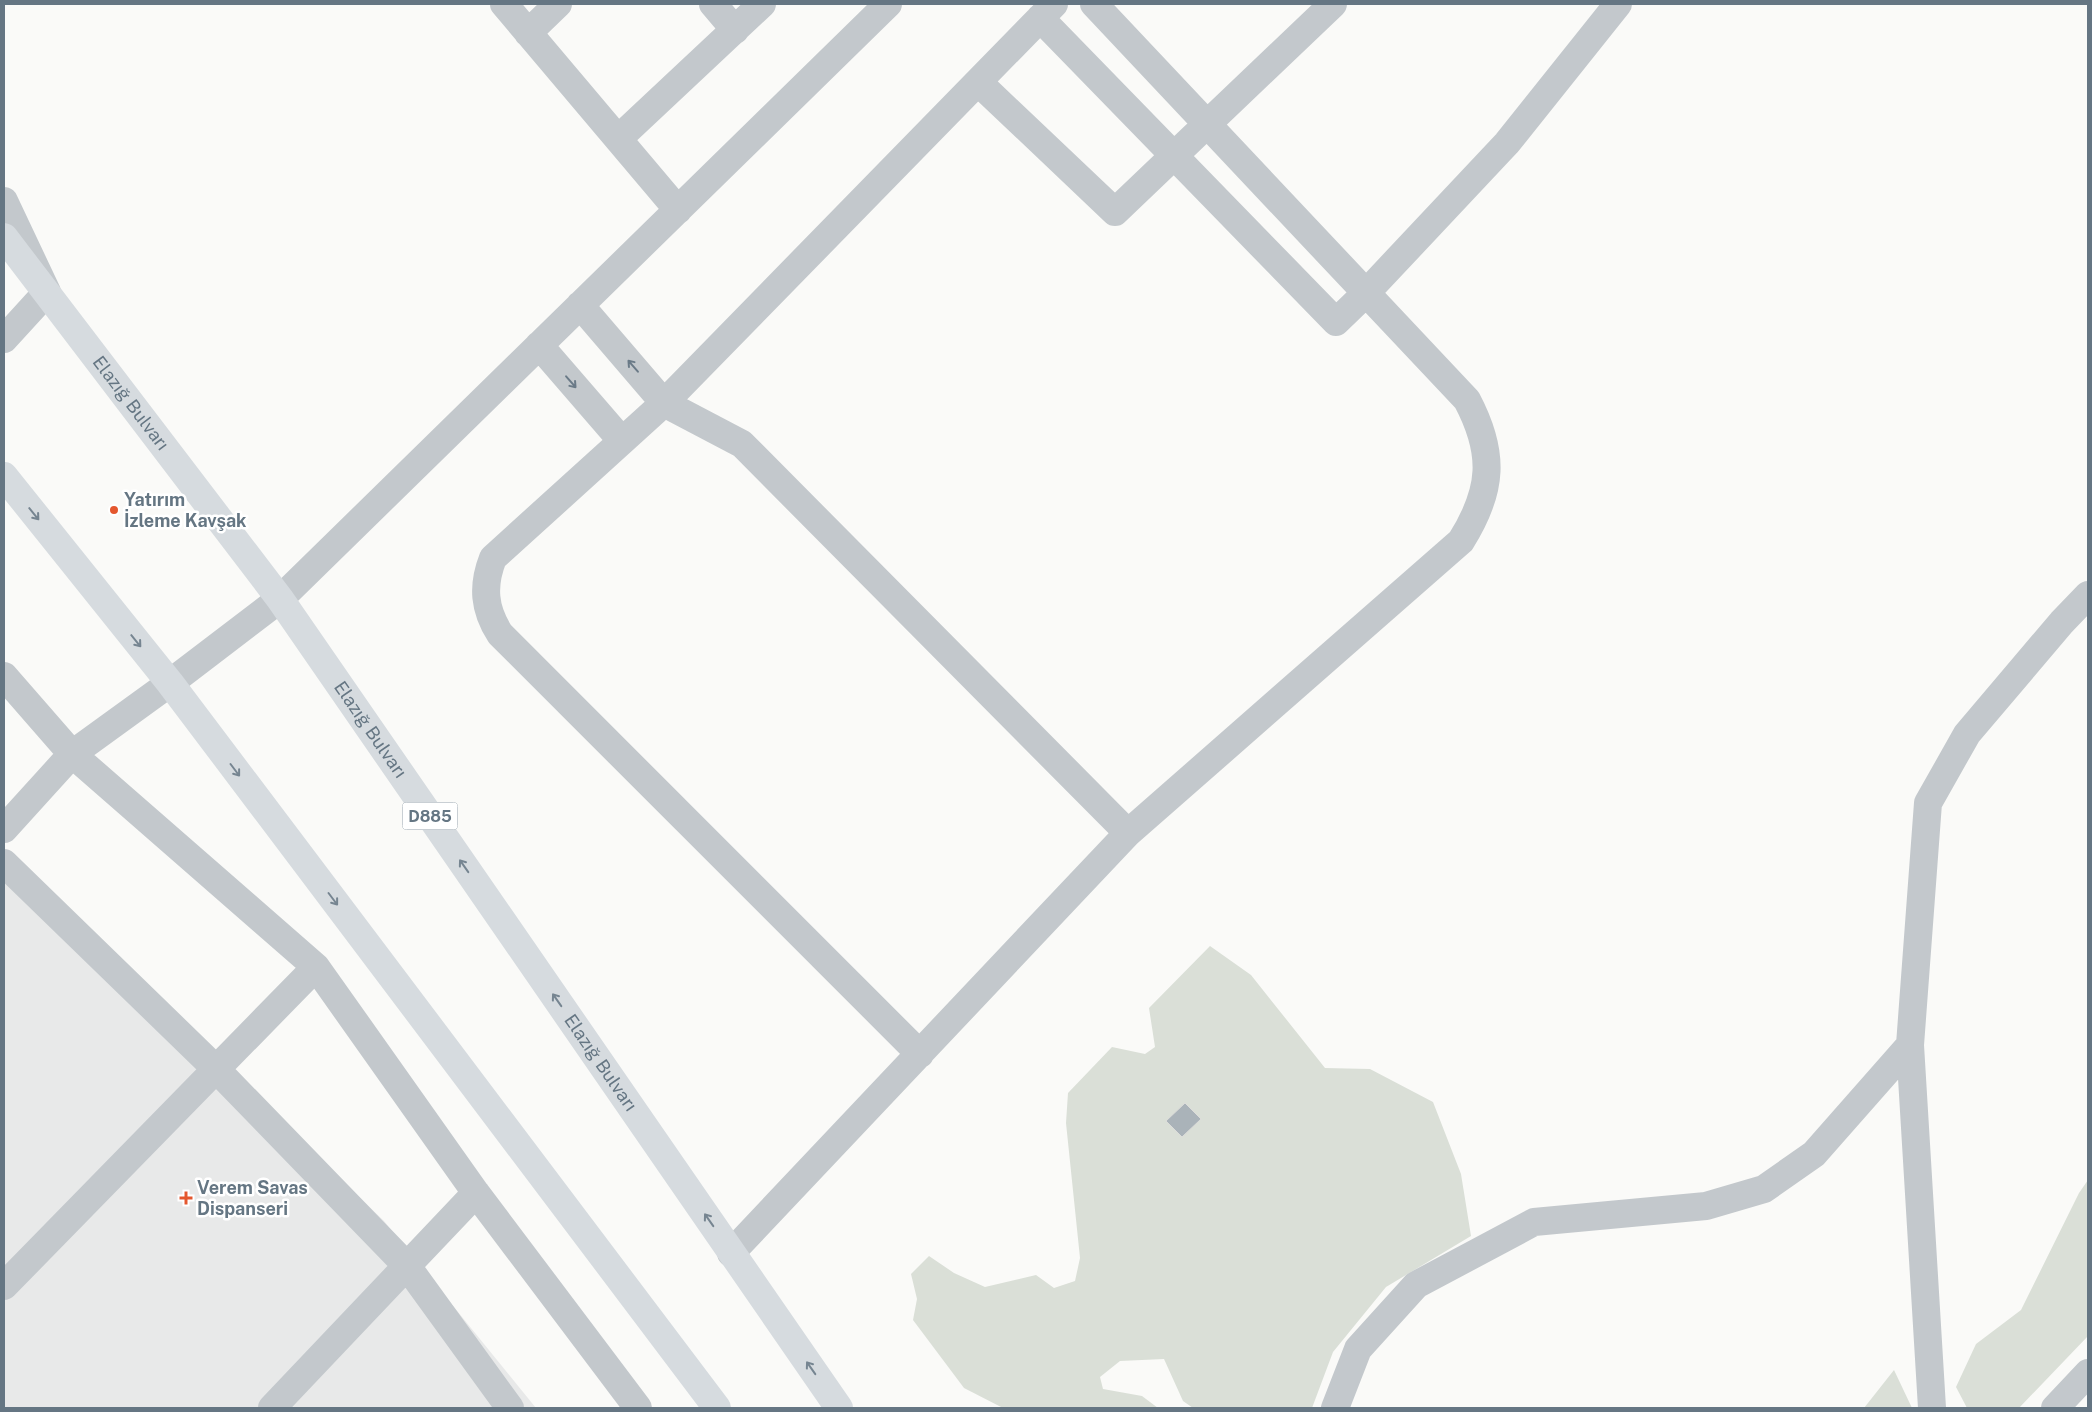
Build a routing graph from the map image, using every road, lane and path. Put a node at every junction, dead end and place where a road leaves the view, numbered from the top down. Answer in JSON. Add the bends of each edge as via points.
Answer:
{"nodes":[{"id":1,"x":504,"y":4,"type":"edge"},
{"id":2,"x":558,"y":4,"type":"edge"},
{"id":3,"x":713,"y":4,"type":"edge"},
{"id":4,"x":762,"y":4,"type":"edge"},
{"id":5,"x":888,"y":4,"type":"edge"},
{"id":6,"x":1094,"y":4,"type":"edge"},
{"id":7,"x":1333,"y":4,"type":"edge"},
{"id":8,"x":1618,"y":4,"type":"edge"},
{"id":9,"x":1047,"y":11,"type":"edge"},
{"id":10,"x":734,"y":30,"type":"junction"},
{"id":11,"x":528,"y":33,"type":"junction"},
{"id":12,"x":978,"y":82,"type":"junction"},
{"id":13,"x":1208,"y":124,"type":"junction"},
{"id":14,"x":618,"y":139,"type":"junction"},
{"id":15,"x":1175,"y":156,"type":"junction"},
{"id":16,"x":4,"y":201,"type":"edge"},
{"id":17,"x":678,"y":210,"type":"junction"},
{"id":18,"x":4,"y":237,"type":"edge"},
{"id":19,"x":47,"y":292,"type":"junction"},
{"id":20,"x":1366,"y":293,"type":"junction"},
{"id":21,"x":580,"y":304,"type":"junction"},
{"id":22,"x":4,"y":339,"type":"edge"},
{"id":23,"x":539,"y":345,"type":"junction"},
{"id":24,"x":664,"y":402,"type":"junction"},
{"id":25,"x":622,"y":441,"type":"junction"},
{"id":26,"x":4,"y":476,"type":"edge"},
{"id":27,"x":2088,"y":595,"type":"edge"},
{"id":28,"x":280,"y":599,"type":"junction"},
{"id":29,"x":4,"y":676,"type":"edge"},
{"id":30,"x":170,"y":684,"type":"junction"},
{"id":31,"x":72,"y":754,"type":"junction"},
{"id":32,"x":4,"y":829,"type":"edge"},
{"id":33,"x":1128,"y":833,"type":"junction"},
{"id":34,"x":4,"y":864,"type":"edge"},
{"id":35,"x":316,"y":967,"type":"junction"},
{"id":36,"x":1910,"y":1045,"type":"junction"},
{"id":37,"x":920,"y":1054,"type":"junction"},
{"id":38,"x":216,"y":1069,"type":"junction"},
{"id":39,"x":476,"y":1193,"type":"junction"},
{"id":40,"x":731,"y":1253,"type":"junction"},
{"id":41,"x":407,"y":1266,"type":"junction"},
{"id":42,"x":4,"y":1286,"type":"edge"},
{"id":43,"x":2088,"y":1373,"type":"edge"},
{"id":44,"x":272,"y":1408,"type":"edge"},
{"id":45,"x":510,"y":1408,"type":"edge"},
{"id":46,"x":638,"y":1408,"type":"edge"},
{"id":47,"x":717,"y":1408,"type":"edge"},
{"id":48,"x":838,"y":1408,"type":"edge"},
{"id":49,"x":1335,"y":1408,"type":"edge"},
{"id":50,"x":1932,"y":1408,"type":"edge"},
{"id":51,"x":2055,"y":1408,"type":"edge"}],
"edges":[{"from":1,"to":11,"type":"street"},
{"from":2,"to":11,"type":"street"},
{"from":3,"to":10,"type":"street"},
{"from":4,"to":10,"type":"street"},
{"from":5,"to":17,"type":"street"},
{"from":6,"to":13,"type":"street"},
{"from":7,"to":13,"type":"street"},
{"from":8,"to":20,"type":"street","via":[[1506,143]]},
{"from":9,"to":12,"type":"street"},
{"from":9,"to":15,"type":"street"},
{"from":10,"to":14,"type":"street"},
{"from":11,"to":14,"type":"street"},
{"from":12,"to":15,"type":"street","via":[[1115,212]]},
{"from":12,"to":24,"type":"street"},
{"from":13,"to":15,"type":"street"},
{"from":13,"to":20,"type":"street"},
{"from":14,"to":17,"type":"street"},
{"from":15,"to":20,"type":"street","via":[[1336,322]]},
{"from":16,"to":19,"type":"street"},
{"from":17,"to":21,"type":"street"},
{"from":18,"to":19,"type":"highway","name":"Elazığ Bulvarı","number":"D885"},
{"from":19,"to":22,"type":"street"},
{"from":19,"to":28,"type":"highway","name":"Elazığ Bulvarı","number":"D885"},
{"from":20,"to":33,"type":"street","via":[[1467,400],[1478,421],[1485,444],[1487,468],[1484,493],[1475,518],[1461,541]]},
{"from":21,"to":23,"type":"street"},
{"from":24,"to":21,"type":"street","one_way":true},
{"from":23,"to":25,"type":"street","one_way":true},
{"from":23,"to":28,"type":"street"},
{"from":24,"to":25,"type":"street"},
{"from":24,"to":33,"type":"street","via":[[742,444]]},
{"from":25,"to":37,"type":"street","via":[[493,558],[486,578],[485,599],[493,623],[500,634]]},
{"from":26,"to":30,"type":"highway","one_way":true},
{"from":27,"to":36,"type":"street","via":[[1967,734],[1928,803]]},
{"from":28,"to":30,"type":"street"},
{"from":40,"to":28,"type":"highway","name":"Elazığ Bulvarı","number":"D885","one_way":true},
{"from":29,"to":31,"type":"street"},
{"from":30,"to":31,"type":"street"},
{"from":30,"to":47,"type":"highway","one_way":true},
{"from":31,"to":32,"type":"street"},
{"from":31,"to":35,"type":"street"},
{"from":33,"to":37,"type":"street"},
{"from":34,"to":38,"type":"street"},
{"from":35,"to":38,"type":"street"},
{"from":35,"to":39,"type":"street"},
{"from":36,"to":49,"type":"street","via":[[1814,1154],[1764,1189],[1706,1206],[1534,1222],[1416,1285],[1358,1348]]},
{"from":36,"to":50,"type":"street"},
{"from":37,"to":40,"type":"street"},
{"from":38,"to":41,"type":"street"},
{"from":38,"to":42,"type":"street"},
{"from":39,"to":41,"type":"street"},
{"from":39,"to":46,"type":"street"},
{"from":48,"to":40,"type":"highway","name":"Elazığ Bulvarı","number":"D885","one_way":true},
{"from":41,"to":44,"type":"street"},
{"from":41,"to":45,"type":"street"},
{"from":43,"to":51,"type":"street"}]}
